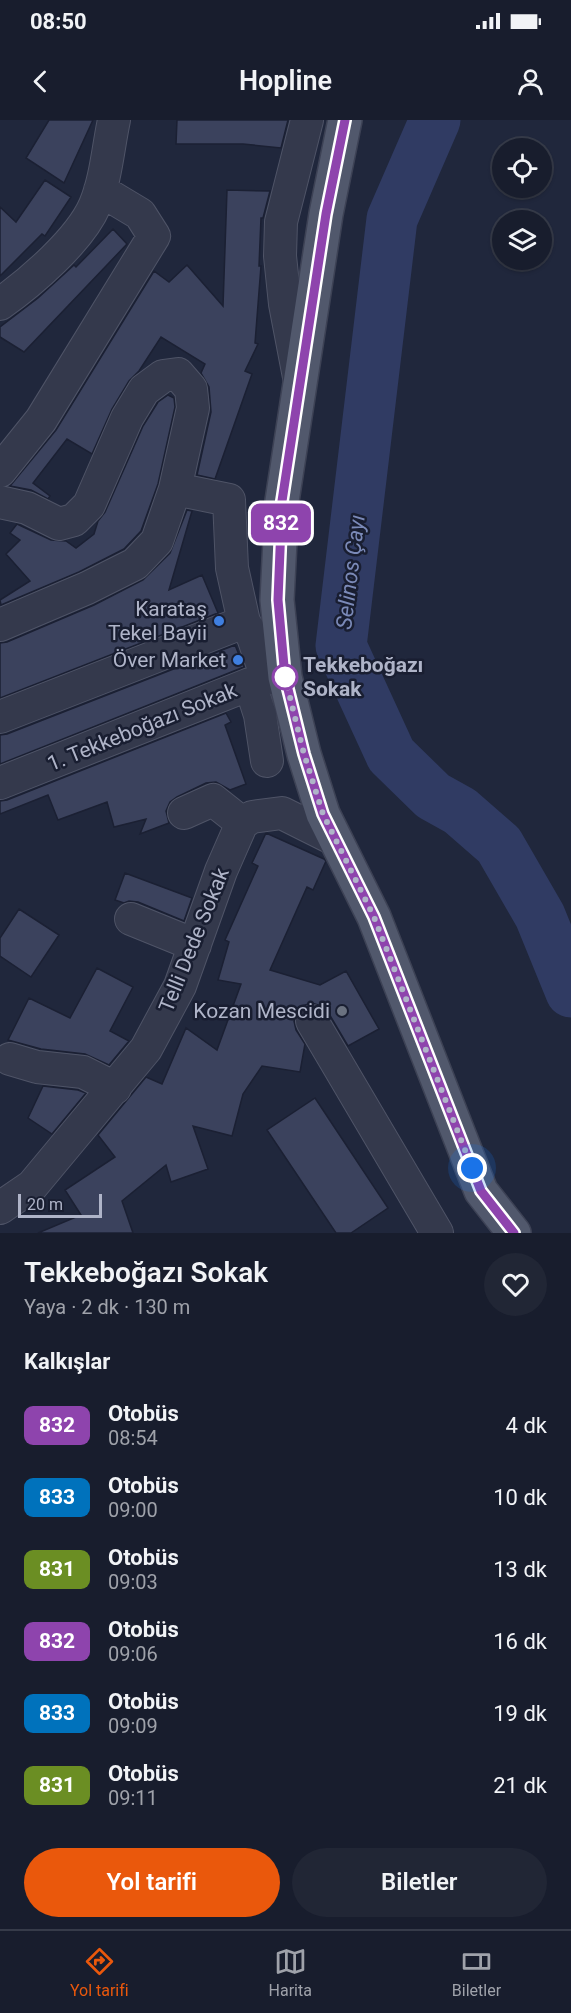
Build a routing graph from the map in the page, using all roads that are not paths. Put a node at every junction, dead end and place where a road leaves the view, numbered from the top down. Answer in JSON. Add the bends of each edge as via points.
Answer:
{"nodes":[{"id":1,"x":114,"y":120,"type":"edge"},
{"id":2,"x":307,"y":120,"type":"edge"},
{"id":3,"x":345,"y":120,"type":"edge"},
{"id":4,"x":100,"y":190,"type":"junction"},
{"id":5,"x":0,"y":304,"type":"edge"},
{"id":6,"x":299,"y":381,"type":"junction"},
{"id":7,"x":0,"y":471,"type":"edge"},
{"id":8,"x":175,"y":489,"type":"junction"},
{"id":9,"x":0,"y":502,"type":"edge"},
{"id":10,"x":244,"y":622,"type":"junction"},
{"id":11,"x":0,"y":625,"type":"edge"},
{"id":12,"x":267,"y":679,"type":"junction"},
{"id":13,"x":0,"y":717,"type":"edge"},
{"id":14,"x":267,"y":761,"type":"dead end"},
{"id":15,"x":0,"y":783,"type":"edge"},
{"id":16,"x":184,"y":813,"type":"dead end"},
{"id":17,"x":229,"y":814,"type":"junction"},
{"id":18,"x":336,"y":840,"type":"junction"},
{"id":19,"x":131,"y":919,"type":"dead end"},
{"id":20,"x":195,"y":945,"type":"junction"},
{"id":21,"x":312,"y":1021,"type":"dead end"},
{"id":22,"x":10,"y":1059,"type":"dead end"},
{"id":23,"x":115,"y":1088,"type":"junction"},
{"id":24,"x":0,"y":1208,"type":"edge"},
{"id":25,"x":437,"y":1233,"type":"edge"},
{"id":26,"x":514,"y":1233,"type":"edge"}],
"edges":[{"from":1,"to":4,"type":"street"},
{"from":2,"to":6,"type":"street","via":[[281,222],[285,304]]},
{"from":3,"to":6,"type":"main road"},
{"from":4,"to":5,"type":"street","via":[[77,235]]},
{"from":4,"to":7,"type":"street","via":[[140,214],[154,236],[40,420]]},
{"from":6,"to":12,"type":"main road","via":[[282,501],[278,589]]},
{"from":8,"to":9,"type":"street","via":[[193,408],[191,389],[178,374],[163,376],[144,390],[127,418],[88,505],[74,520],[59,524],[27,508]]},
{"from":8,"to":10,"type":"street","via":[[229,500],[232,568]]},
{"from":8,"to":11,"type":"street","via":[[157,541],[135,564]]},
{"from":10,"to":12,"type":"street"},
{"from":10,"to":13,"type":"street"},
{"from":12,"to":14,"type":"street","via":[[260,715]]},
{"from":12,"to":15,"type":"street","name":"1. Tekkeboğazı Sokak"},
{"from":12,"to":18,"type":"main road","via":[[304,754],[323,814]]},
{"from":16,"to":17,"type":"street","via":[[213,800]]},
{"from":17,"to":18,"type":"street","via":[[252,817],[282,813]]},
{"from":17,"to":20,"type":"street","name":"Telli Dede Sokak","via":[[221,871]]},
{"from":18,"to":26,"type":"main road","via":[[374,917],[481,1191]]},
{"from":19,"to":20,"type":"street"},
{"from":20,"to":23,"type":"street","name":"Telli Dede Sokak","via":[[180,986],[146,1049]]},
{"from":21,"to":25,"type":"street"},
{"from":22,"to":23,"type":"street","via":[[37,1067],[83,1072]]},
{"from":23,"to":24,"type":"street","name":"Telli Dede Sokak","via":[[32,1186]]}]}
